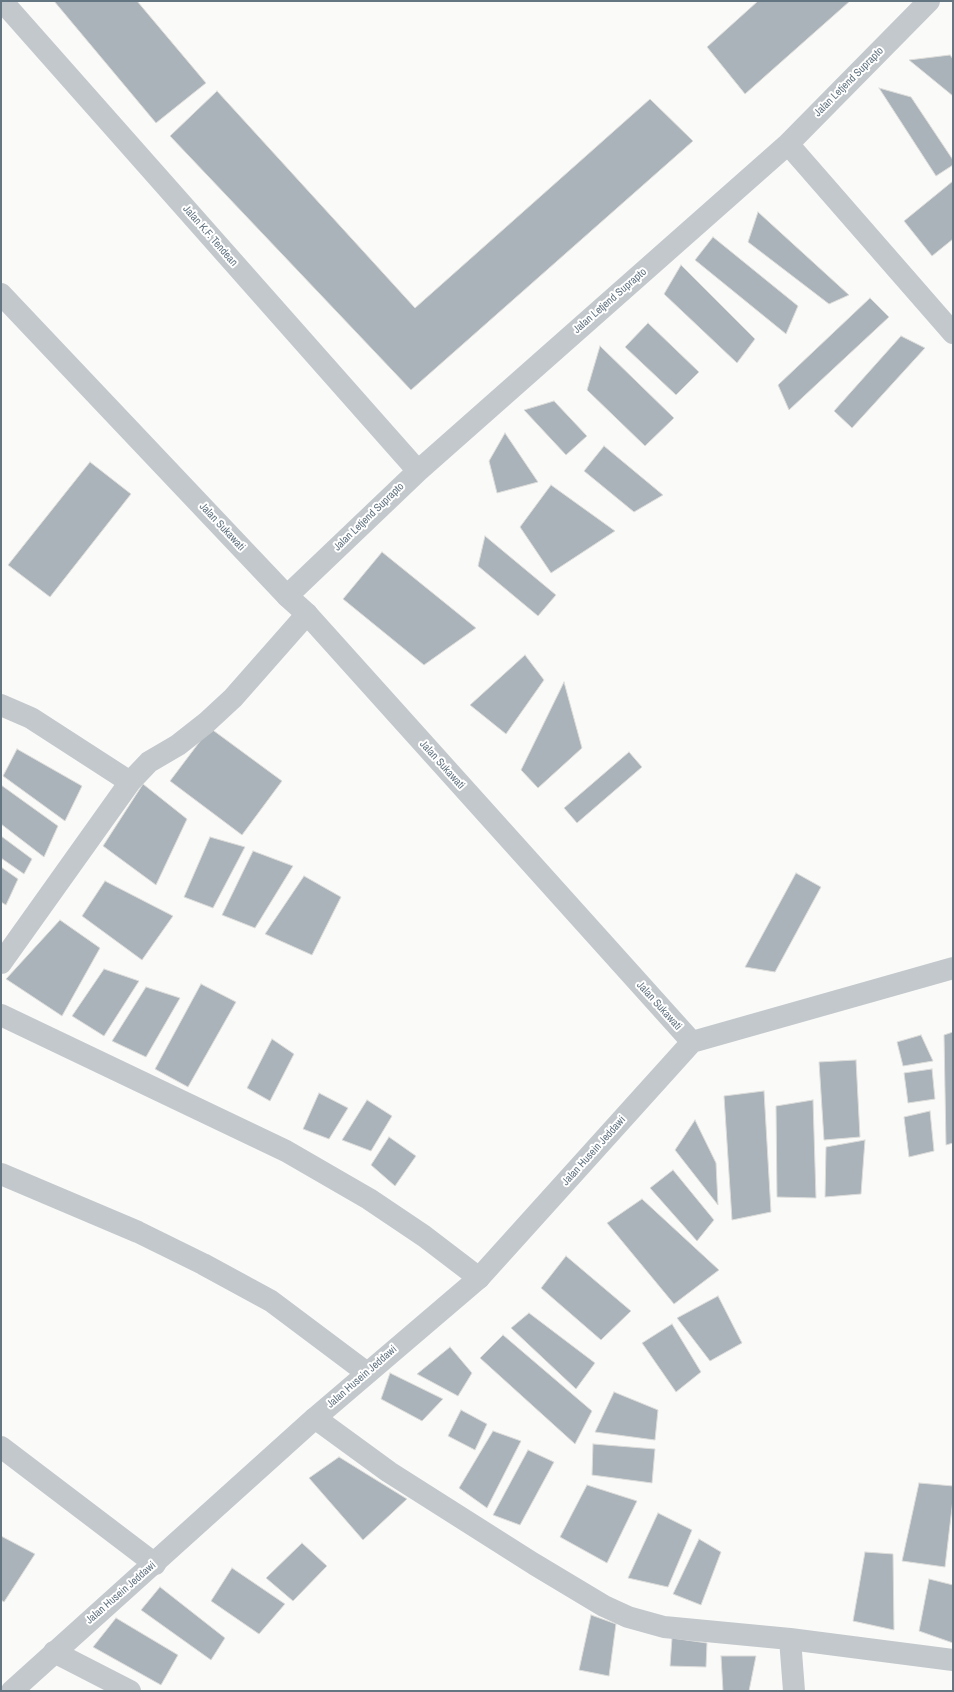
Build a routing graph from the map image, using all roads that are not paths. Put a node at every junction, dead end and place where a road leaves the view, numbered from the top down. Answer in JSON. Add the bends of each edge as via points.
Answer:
{"nodes":[{"id":1,"x":2,"y":1,"type":"edge"},
{"id":2,"x":929,"y":1,"type":"edge"},
{"id":3,"x":788,"y":144,"type":"junction"},
{"id":4,"x":1,"y":294,"type":"edge"},
{"id":5,"x":953,"y":333,"type":"edge"},
{"id":6,"x":418,"y":471,"type":"junction"},
{"id":7,"x":287,"y":596,"type":"junction"},
{"id":8,"x":307,"y":614,"type":"junction"},
{"id":9,"x":1,"y":705,"type":"edge"},
{"id":10,"x":130,"y":782,"type":"junction"},
{"id":11,"x":1,"y":963,"type":"edge"},
{"id":12,"x":953,"y":968,"type":"edge"},
{"id":13,"x":1,"y":1015,"type":"edge"},
{"id":14,"x":692,"y":1042,"type":"junction"},
{"id":15,"x":1,"y":1174,"type":"edge"},
{"id":16,"x":479,"y":1278,"type":"junction"},
{"id":17,"x":366,"y":1373,"type":"junction"},
{"id":18,"x":315,"y":1418,"type":"junction"},
{"id":19,"x":1,"y":1447,"type":"edge"},
{"id":20,"x":155,"y":1564,"type":"junction"},
{"id":21,"x":790,"y":1639,"type":"junction"},
{"id":22,"x":54,"y":1652,"type":"junction"},
{"id":23,"x":953,"y":1660,"type":"edge"},
{"id":24,"x":12,"y":1691,"type":"edge"},
{"id":25,"x":130,"y":1691,"type":"edge"},
{"id":26,"x":794,"y":1691,"type":"edge"}],
"edges":[{"from":1,"to":6,"type":"street","name":"Jalan K.F. Tendean"},
{"from":2,"to":3,"type":"street","name":"Jalan Letjend Suprapto"},
{"from":3,"to":5,"type":"street"},
{"from":3,"to":6,"type":"street","name":"Jalan Letjend Suprapto"},
{"from":4,"to":7,"type":"street","name":"Jalan Sukawati"},
{"from":6,"to":7,"type":"street","name":"Jalan Letjend Suprapto"},
{"from":7,"to":8,"type":"street","name":"Jalan Sukawati"},
{"from":8,"to":10,"type":"street","via":[[233,698],[178,745],[149,762]]},
{"from":8,"to":14,"type":"street","name":"Jalan Sukawati"},
{"from":9,"to":10,"type":"street","via":[[31,718]]},
{"from":10,"to":11,"type":"street"},
{"from":12,"to":14,"type":"street"},
{"from":13,"to":16,"type":"street","via":[[286,1150],[376,1203]]},
{"from":14,"to":16,"type":"street","name":"Jalan Husein Jeddawi"},
{"from":15,"to":17,"type":"street","via":[[138,1232],[271,1301]]},
{"from":16,"to":17,"type":"street","name":"Jalan Husein Jeddawi"},
{"from":17,"to":18,"type":"street","name":"Jalan Husein Jeddawi"},
{"from":18,"to":20,"type":"street","name":"Jalan Husein Jeddawi"},
{"from":18,"to":21,"type":"street","via":[[389,1472],[604,1606],[628,1617],[664,1627]]},
{"from":19,"to":20,"type":"street"},
{"from":20,"to":22,"type":"street","name":"Jalan Husein Jeddawi"},
{"from":21,"to":23,"type":"street"},
{"from":21,"to":26,"type":"street"},
{"from":22,"to":24,"type":"street","name":"Jalan Husein Jeddawi"},
{"from":22,"to":25,"type":"street"}]}
